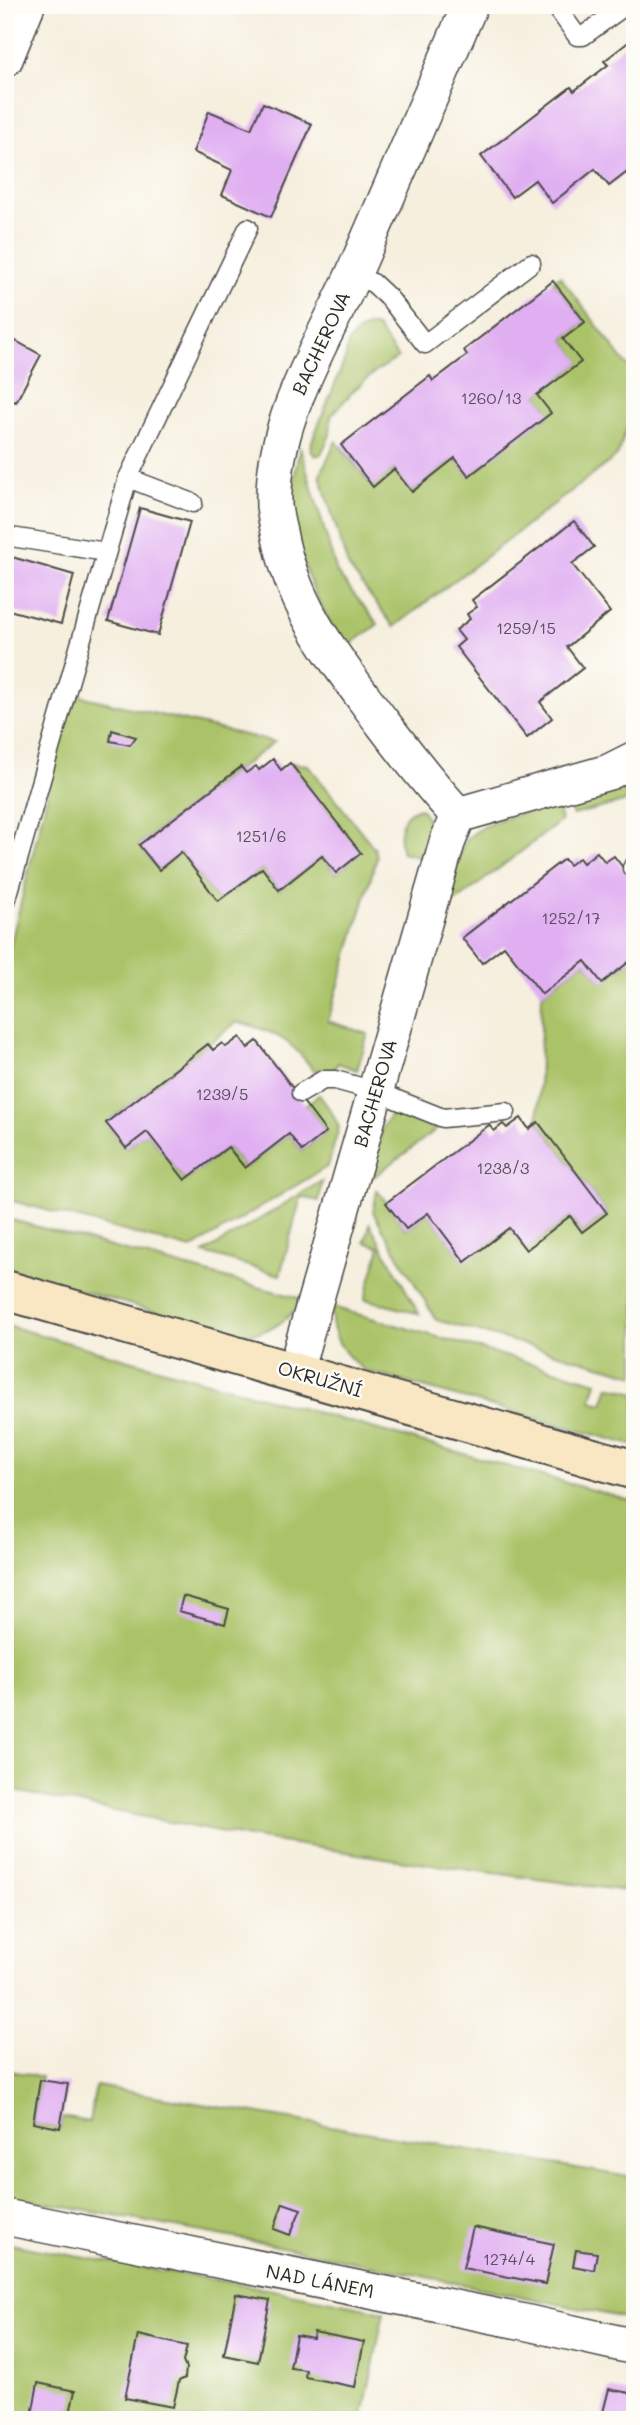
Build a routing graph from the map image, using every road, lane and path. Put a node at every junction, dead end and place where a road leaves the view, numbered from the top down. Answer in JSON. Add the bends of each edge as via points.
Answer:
{"nodes":[{"id":1,"x":27,"y":5,"type":"edge"},
{"id":2,"x":470,"y":5,"type":"edge"},
{"id":3,"x":555,"y":5,"type":"edge"},
{"id":4,"x":626,"y":5,"type":"edge"},
{"id":5,"x":5,"y":59,"type":"edge"},
{"id":6,"x":248,"y":228,"type":"dead end"},
{"id":7,"x":531,"y":263,"type":"dead end"},
{"id":8,"x":352,"y":276,"type":"junction"},
{"id":9,"x":128,"y":478,"type":"junction"},
{"id":10,"x":193,"y":503,"type":"dead end"},
{"id":11,"x":5,"y":536,"type":"edge"},
{"id":12,"x":106,"y":552,"type":"junction"},
{"id":13,"x":635,"y":759,"type":"edge"},
{"id":14,"x":458,"y":815,"type":"junction"},
{"id":15,"x":5,"y":905,"type":"edge"},
{"id":16,"x":376,"y":1091,"type":"junction"},
{"id":17,"x":301,"y":1093,"type":"dead end"},
{"id":18,"x":506,"y":1112,"type":"dead end"},
{"id":19,"x":5,"y":1290,"type":"edge"},
{"id":20,"x":295,"y":1371,"type":"junction"},
{"id":21,"x":635,"y":1470,"type":"edge"},
{"id":22,"x":5,"y":2217,"type":"edge"},
{"id":23,"x":635,"y":2347,"type":"edge"}],
"edges":[{"from":1,"to":5,"type":"street"},
{"from":2,"to":8,"type":"street","name":"BACHEROVA"},
{"from":3,"to":4,"type":"lane","via":[[577,36]]},
{"from":6,"to":9,"type":"lane"},
{"from":7,"to":8,"type":"lane","via":[[425,344],[373,283]]},
{"from":8,"to":14,"type":"street","name":"BACHEROVA","via":[[299,386],[278,456],[274,507],[282,549],[294,588],[327,649]]},
{"from":9,"to":10,"type":"lane"},
{"from":9,"to":12,"type":"lane"},
{"from":11,"to":12,"type":"lane"},
{"from":12,"to":15,"type":"lane"},
{"from":13,"to":14,"type":"street","via":[[609,772]]},
{"from":14,"to":16,"type":"street","name":"BACHEROVA"},
{"from":16,"to":17,"type":"lane","via":[[323,1080]]},
{"from":16,"to":18,"type":"lane","via":[[443,1118]]},
{"from":16,"to":20,"type":"street","name":"BACHEROVA"},
{"from":19,"to":20,"type":"street","name":"OKRUŽNÍ"},
{"from":20,"to":21,"type":"street","name":"OKRUŽNÍ"},
{"from":22,"to":23,"type":"street","name":"NAD LÁNEM"}]}
